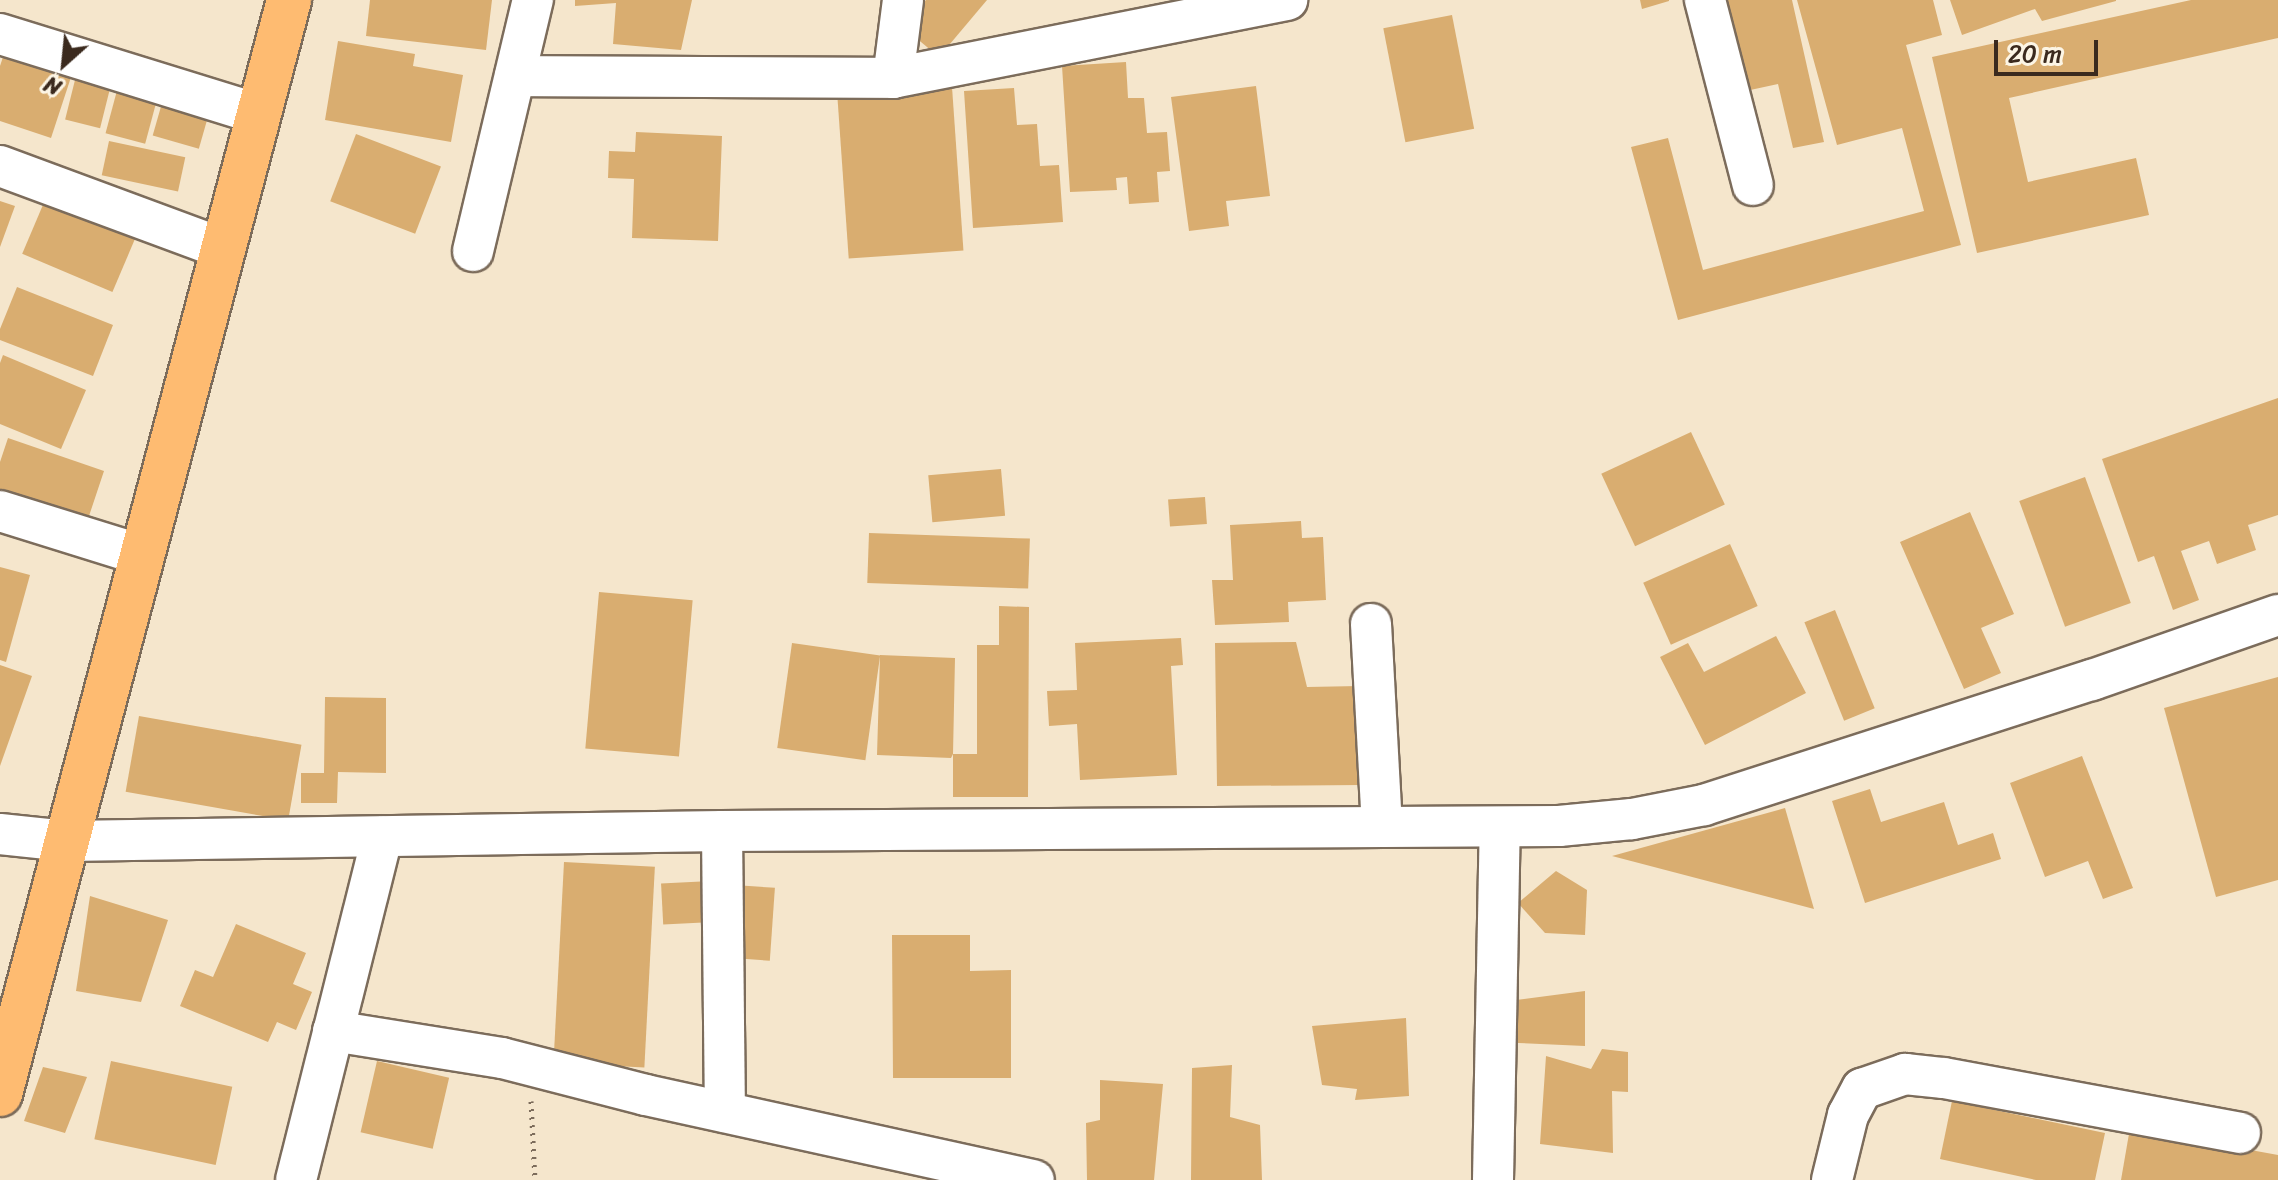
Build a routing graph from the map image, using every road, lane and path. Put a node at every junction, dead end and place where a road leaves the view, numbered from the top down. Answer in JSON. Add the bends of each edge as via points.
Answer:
{"nodes":[{"id":1,"x":289,"y":0,"type":"edge"},
{"id":2,"x":533,"y":0,"type":"edge"},
{"id":3,"x":903,"y":0,"type":"edge"},
{"id":4,"x":1287,"y":0,"type":"edge"},
{"id":5,"x":1705,"y":0,"type":"edge"},
{"id":6,"x":0,"y":34,"type":"edge"},
{"id":7,"x":515,"y":76,"type":"junction"},
{"id":8,"x":893,"y":78,"type":"junction"},
{"id":9,"x":258,"y":114,"type":"junction"},
{"id":10,"x":0,"y":166,"type":"edge"},
{"id":11,"x":1753,"y":185,"type":"dead end"},
{"id":12,"x":224,"y":249,"type":"junction"},
{"id":13,"x":473,"y":251,"type":"dead end"},
{"id":14,"x":0,"y":511,"type":"edge"},
{"id":15,"x":141,"y":555,"type":"junction"},
{"id":16,"x":2278,"y":615,"type":"edge"},
{"id":17,"x":1371,"y":624,"type":"dead end"},
{"id":18,"x":1382,"y":826,"type":"junction"},
{"id":19,"x":1500,"y":829,"type":"junction"},
{"id":20,"x":722,"y":831,"type":"junction"},
{"id":21,"x":0,"y":834,"type":"edge"},
{"id":22,"x":382,"y":837,"type":"junction"},
{"id":23,"x":67,"y":841,"type":"junction"},
{"id":24,"x":333,"y":1031,"type":"junction"},
{"id":25,"x":529,"y":1064,"type":"junction"},
{"id":26,"x":0,"y":1094,"type":"edge"},
{"id":27,"x":725,"y":1112,"type":"junction"},
{"id":28,"x":2240,"y":1133,"type":"dead end"},
{"id":29,"x":296,"y":1180,"type":"edge"},
{"id":30,"x":535,"y":1180,"type":"edge"},
{"id":31,"x":1034,"y":1180,"type":"edge"},
{"id":32,"x":1493,"y":1180,"type":"edge"},
{"id":33,"x":1832,"y":1180,"type":"edge"}],
"edges":[{"from":1,"to":9,"type":"main road"},
{"from":2,"to":7,"type":"street"},
{"from":3,"to":8,"type":"street"},
{"from":4,"to":8,"type":"street"},
{"from":5,"to":11,"type":"street"},
{"from":6,"to":9,"type":"street"},
{"from":7,"to":8,"type":"street"},
{"from":7,"to":13,"type":"street"},
{"from":9,"to":12,"type":"main road"},
{"from":10,"to":12,"type":"street"},
{"from":12,"to":15,"type":"main road"},
{"from":14,"to":15,"type":"street"},
{"from":15,"to":23,"type":"main road"},
{"from":16,"to":19,"type":"street","via":[[1704,805],[1632,819]]},
{"from":17,"to":18,"type":"street"},
{"from":18,"to":19,"type":"street"},
{"from":18,"to":20,"type":"street"},
{"from":19,"to":32,"type":"street"},
{"from":20,"to":22,"type":"street"},
{"from":20,"to":27,"type":"street"},
{"from":21,"to":23,"type":"street"},
{"from":22,"to":23,"type":"street"},
{"from":22,"to":24,"type":"street"},
{"from":23,"to":26,"type":"main road"},
{"from":24,"to":25,"type":"street"},
{"from":24,"to":29,"type":"street"},
{"from":25,"to":27,"type":"street"},
{"from":25,"to":30,"type":"path"},
{"from":27,"to":31,"type":"street"},
{"from":28,"to":33,"type":"street","via":[[1905,1074],[1862,1089],[1848,1115]]}]}
